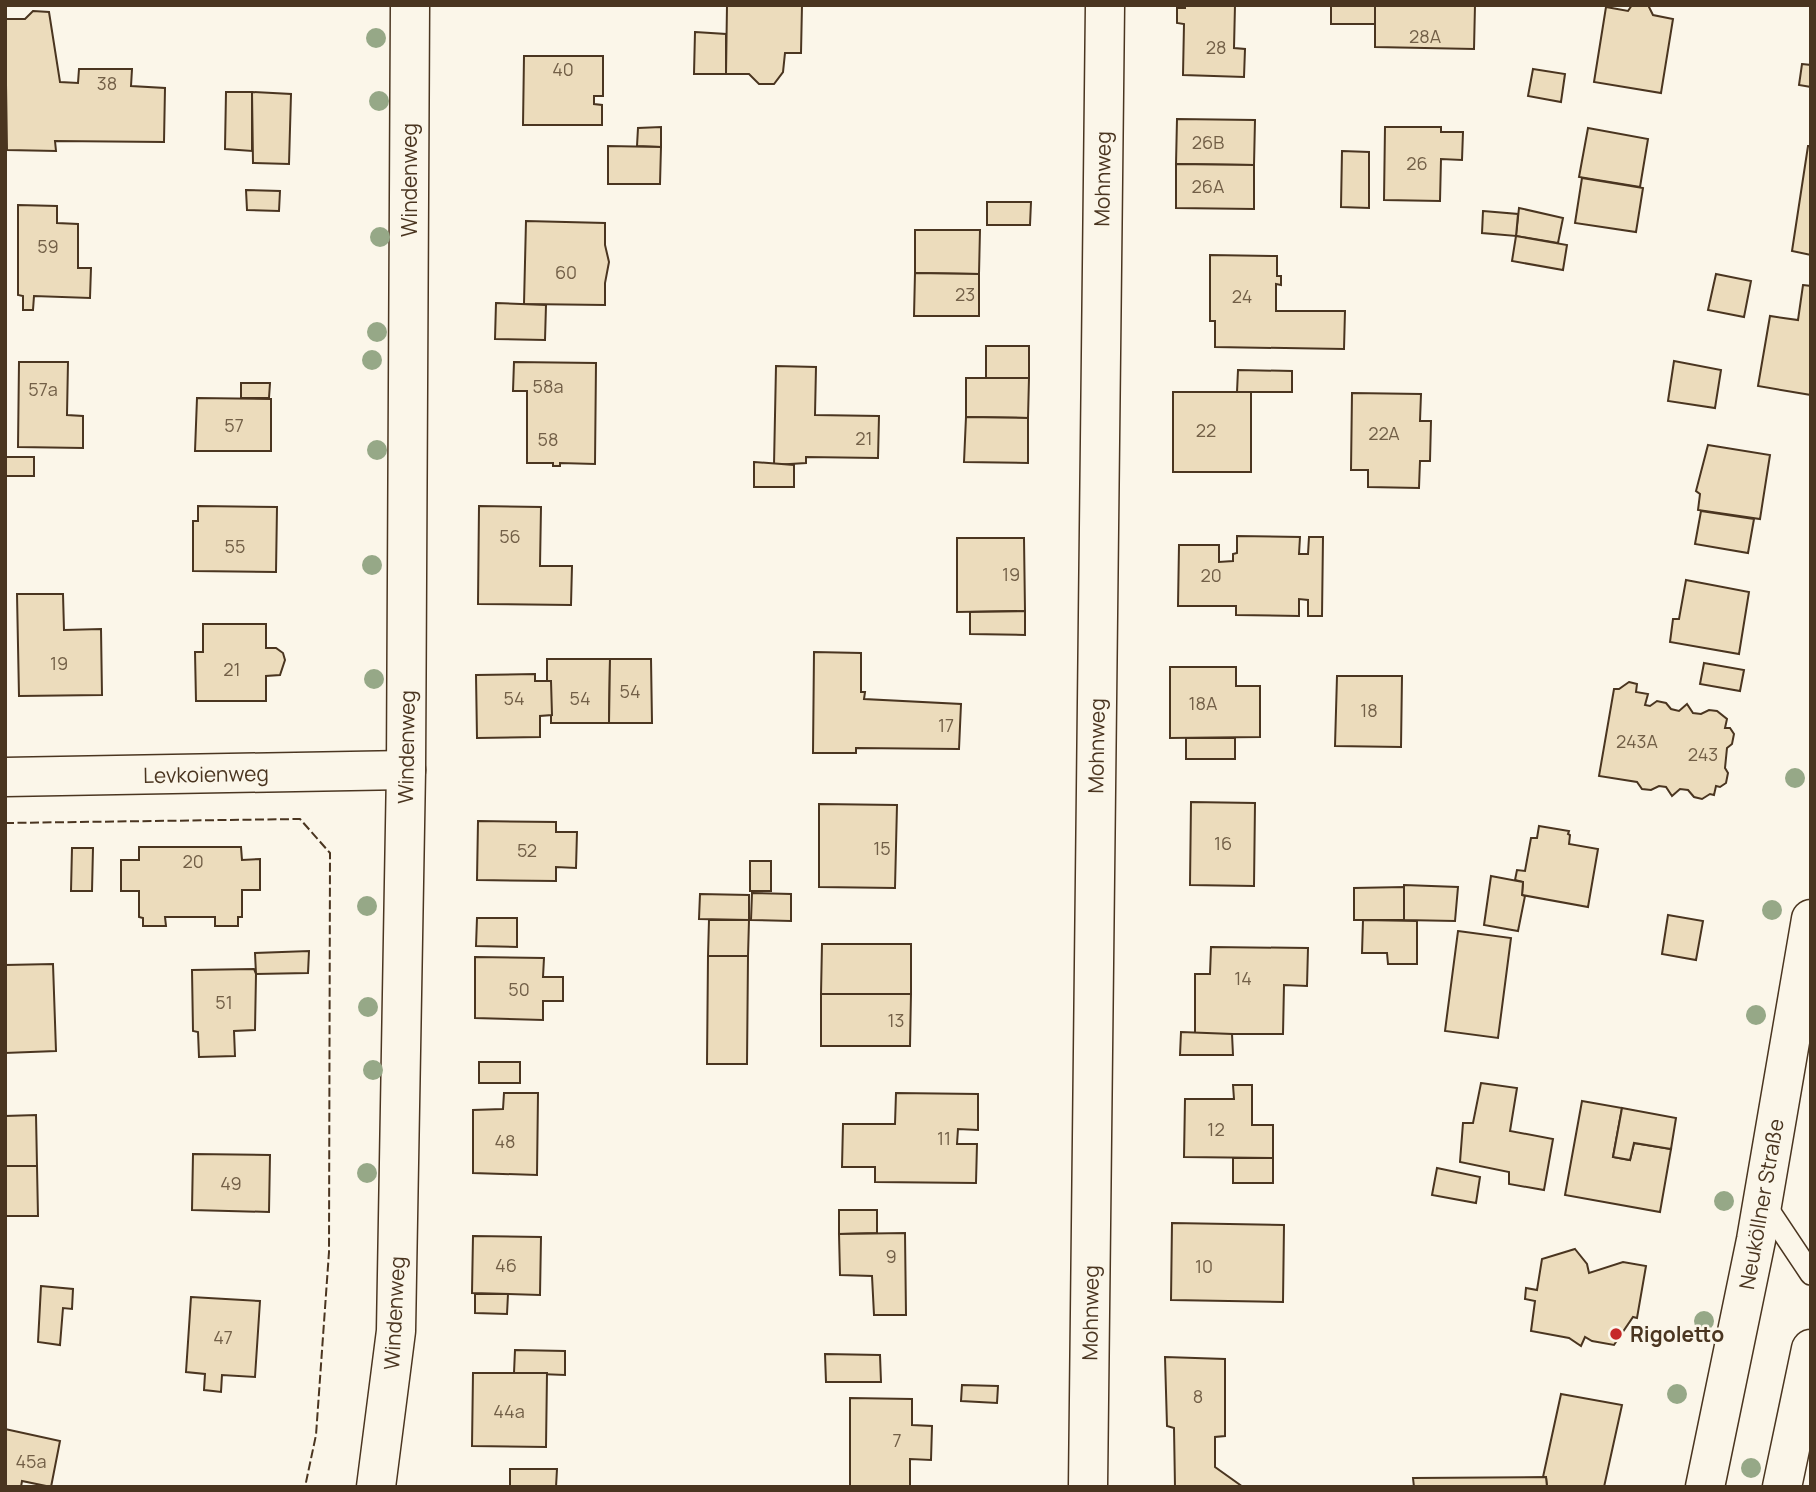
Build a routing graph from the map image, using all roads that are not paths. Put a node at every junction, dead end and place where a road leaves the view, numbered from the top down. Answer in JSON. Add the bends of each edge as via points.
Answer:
{"nodes":[{"id":1,"x":410,"y":5,"type":"edge"},
{"id":2,"x":1105,"y":5,"type":"edge"},
{"id":3,"x":407,"y":770,"type":"junction"},
{"id":4,"x":5,"y":777,"type":"edge"},
{"id":5,"x":1811,"y":919,"type":"edge"},
{"id":6,"x":1762,"y":1200,"type":"junction"},
{"id":7,"x":1811,"y":1274,"type":"edge"},
{"id":8,"x":1811,"y":1349,"type":"edge"},
{"id":9,"x":376,"y":1487,"type":"edge"},
{"id":10,"x":1088,"y":1487,"type":"edge"},
{"id":11,"x":1705,"y":1487,"type":"edge"},
{"id":12,"x":1782,"y":1487,"type":"edge"}],
"edges":[{"from":1,"to":3,"type":"street","name":"Windenweg"},
{"from":2,"to":10,"type":"street","name":"Mohnweg"},
{"from":3,"to":4,"type":"street","name":"Levkoienweg"},
{"from":3,"to":9,"type":"street","name":"Windenweg","via":[[396,1331]]},
{"from":5,"to":6,"type":"street","name":"Neuköllner Straße"},
{"from":6,"to":7,"type":"lane"},
{"from":6,"to":11,"type":"street","name":"Neuköllner Straße"},
{"from":8,"to":12,"type":"street"}]}
